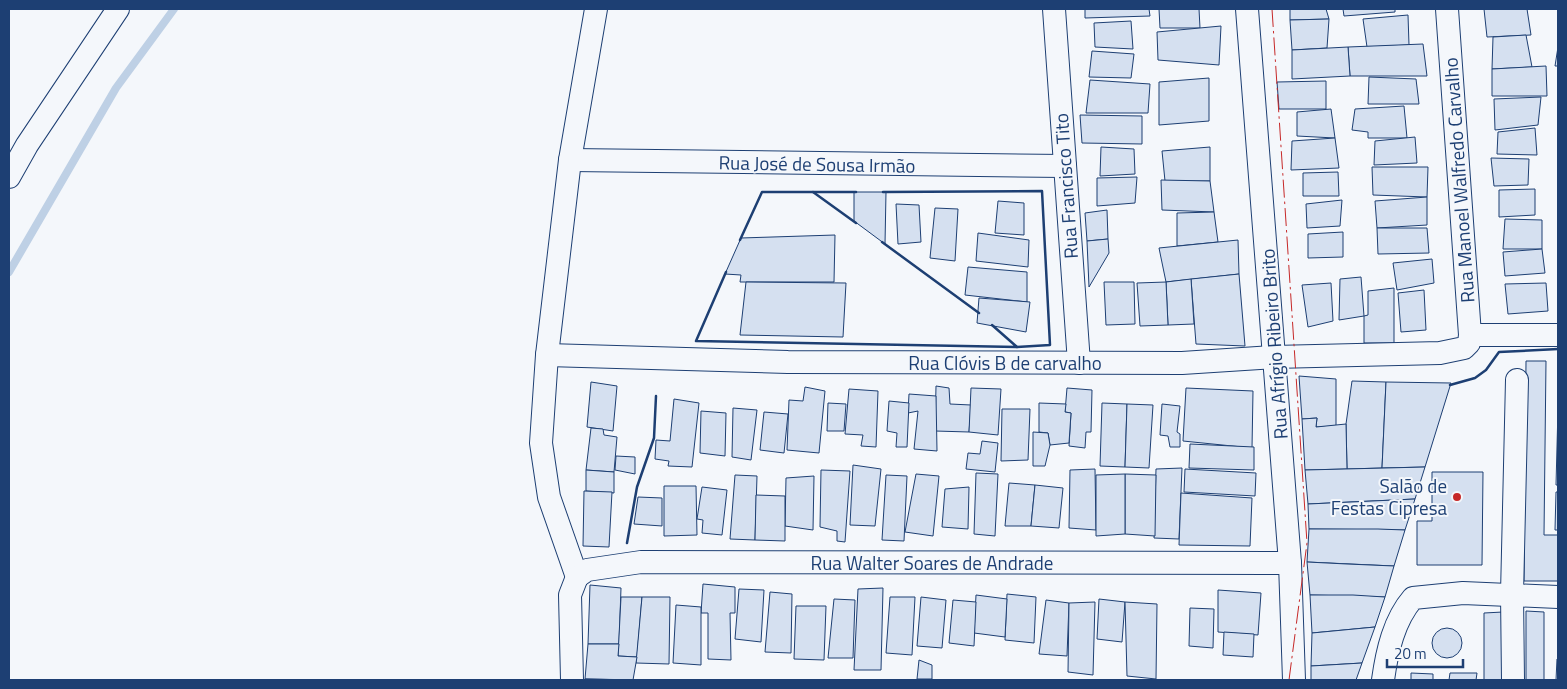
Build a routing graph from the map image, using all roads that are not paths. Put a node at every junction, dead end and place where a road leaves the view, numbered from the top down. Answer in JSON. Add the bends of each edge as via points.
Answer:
{"nodes":[{"id":1,"x":118,"y":9,"type":"edge"},
{"id":2,"x":596,"y":9,"type":"edge"},
{"id":3,"x":1054,"y":9,"type":"edge"},
{"id":4,"x":1247,"y":9,"type":"edge"},
{"id":5,"x":1447,"y":9,"type":"edge"},
{"id":6,"x":102,"y":20,"type":"edge"},
{"id":7,"x":18,"y":145,"type":"edge"},
{"id":8,"x":570,"y":160,"type":"junction"},
{"id":9,"x":1065,"y":166,"type":"junction"},
{"id":10,"x":9,"y":178,"type":"edge"},
{"id":11,"x":1558,"y":335,"type":"edge"},
{"id":12,"x":1467,"y":342,"type":"junction"},
{"id":13,"x":546,"y":355,"type":"junction"},
{"id":14,"x":1274,"y":358,"type":"junction"},
{"id":15,"x":1079,"y":363,"type":"junction"},
{"id":16,"x":1517,"y":380,"type":"dead end"},
{"id":17,"x":1290,"y":563,"type":"junction"},
{"id":18,"x":577,"y":577,"type":"junction"},
{"id":19,"x":1512,"y":594,"type":"junction"},
{"id":20,"x":1558,"y":597,"type":"edge"},
{"id":21,"x":572,"y":680,"type":"edge"},
{"id":22,"x":1294,"y":680,"type":"edge"},
{"id":23,"x":1383,"y":680,"type":"edge"},
{"id":24,"x":1513,"y":680,"type":"edge"}],
"edges":[{"from":1,"to":6,"type":"street"},
{"from":2,"to":8,"type":"street"},
{"from":3,"to":9,"type":"street","name":"Rua Francisco Tito"},
{"from":4,"to":14,"type":"street","name":"Rua Afrígio Ribeiro Brito"},
{"from":5,"to":12,"type":"street","name":"Rua Manoel Walfredo Carvalho"},
{"from":6,"to":7,"type":"street"},
{"from":7,"to":10,"type":"street"},
{"from":8,"to":9,"type":"street","name":"Rua José de Sousa Irmão"},
{"from":8,"to":13,"type":"street"},
{"from":9,"to":15,"type":"street","name":"Rua Francisco Tito"},
{"from":11,"to":12,"type":"street","name":"Rua Clóvis B de carvalho"},
{"from":12,"to":14,"type":"street","name":"Rua Clóvis B de carvalho","via":[[1440,353]]},
{"from":13,"to":15,"type":"street","name":"Rua Clóvis B de carvalho","via":[[788,362]]},
{"from":13,"to":18,"type":"street","via":[[541,443],[549,496]]},
{"from":14,"to":15,"type":"street","name":"Rua Clóvis B de carvalho","via":[[1182,363]]},
{"from":14,"to":17,"type":"street","name":"Rua Afrígio Ribeiro Brito"},
{"from":16,"to":19,"type":"street"},
{"from":17,"to":18,"type":"street","name":"Rua Walter Soares de Andrade","via":[[641,562],[587,570]]},
{"from":17,"to":22,"type":"street","name":"Rua Afrígio Ribeiro Brito"},
{"from":18,"to":21,"type":"street","via":[[570,595]]},
{"from":19,"to":20,"type":"street"},
{"from":19,"to":23,"type":"street","via":[[1433,594],[1413,598],[1402,611],[1388,650]]},
{"from":19,"to":24,"type":"street"}]}
